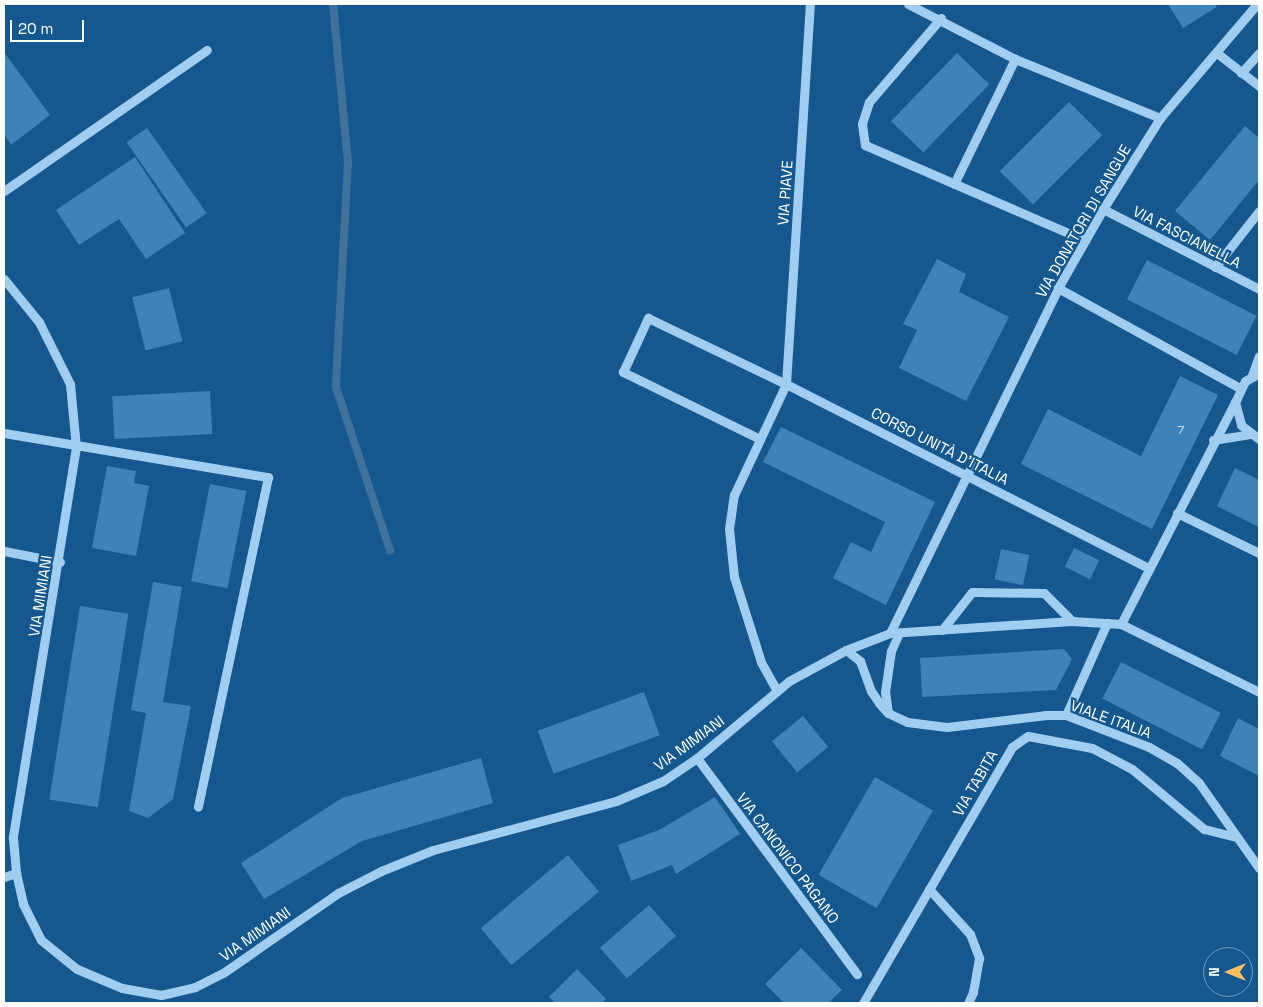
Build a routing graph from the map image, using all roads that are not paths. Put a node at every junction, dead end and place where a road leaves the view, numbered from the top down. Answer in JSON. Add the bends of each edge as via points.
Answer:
{"nodes":[{"id":1,"x":810,"y":4,"type":"edge"},
{"id":2,"x":908,"y":4,"type":"edge"},
{"id":3,"x":1257,"y":4,"type":"edge"},
{"id":4,"x":941,"y":18,"type":"junction"},
{"id":5,"x":207,"y":50,"type":"dead end"},
{"id":6,"x":1216,"y":53,"type":"junction"},
{"id":7,"x":1259,"y":53,"type":"edge"},
{"id":8,"x":1015,"y":59,"type":"junction"},
{"id":9,"x":1241,"y":73,"type":"junction"},
{"id":10,"x":1259,"y":86,"type":"edge"},
{"id":11,"x":1160,"y":118,"type":"junction"},
{"id":12,"x":954,"y":184,"type":"junction"},
{"id":13,"x":4,"y":190,"type":"edge"},
{"id":14,"x":1103,"y":209,"type":"junction"},
{"id":15,"x":1259,"y":211,"type":"edge"},
{"id":16,"x":1086,"y":240,"type":"junction"},
{"id":17,"x":1215,"y":267,"type":"junction"},
{"id":18,"x":4,"y":279,"type":"edge"},
{"id":19,"x":1058,"y":288,"type":"junction"},
{"id":20,"x":1259,"y":289,"type":"edge"},
{"id":21,"x":1259,"y":356,"type":"edge"},
{"id":22,"x":1256,"y":374,"type":"edge"},
{"id":23,"x":786,"y":384,"type":"junction"},
{"id":24,"x":1240,"y":388,"type":"junction"},
{"id":25,"x":1235,"y":402,"type":"junction"},
{"id":26,"x":4,"y":433,"type":"edge"},
{"id":27,"x":1249,"y":434,"type":"junction"},
{"id":28,"x":760,"y":439,"type":"junction"},
{"id":29,"x":1259,"y":439,"type":"edge"},
{"id":30,"x":1213,"y":440,"type":"junction"},
{"id":31,"x":76,"y":447,"type":"junction"},
{"id":32,"x":968,"y":474,"type":"junction"},
{"id":33,"x":1177,"y":512,"type":"junction"},
{"id":34,"x":4,"y":551,"type":"edge"},
{"id":35,"x":1259,"y":553,"type":"edge"},
{"id":36,"x":60,"y":562,"type":"junction"},
{"id":37,"x":1149,"y":568,"type":"junction"},
{"id":38,"x":1072,"y":621,"type":"junction"},
{"id":39,"x":1107,"y":623,"type":"junction"},
{"id":40,"x":1121,"y":624,"type":"junction"},
{"id":41,"x":942,"y":630,"type":"junction"},
{"id":42,"x":894,"y":633,"type":"junction"},
{"id":43,"x":846,"y":650,"type":"junction"},
{"id":44,"x":777,"y":691,"type":"junction"},
{"id":45,"x":1259,"y":692,"type":"edge"},
{"id":46,"x":888,"y":713,"type":"junction"},
{"id":47,"x":1066,"y":716,"type":"junction"},
{"id":48,"x":697,"y":758,"type":"junction"},
{"id":49,"x":198,"y":807,"type":"dead end"},
{"id":50,"x":1235,"y":837,"type":"junction"},
{"id":51,"x":1259,"y":868,"type":"edge"},
{"id":52,"x":16,"y":872,"type":"junction"},
{"id":53,"x":4,"y":876,"type":"edge"},
{"id":54,"x":929,"y":889,"type":"junction"},
{"id":55,"x":857,"y":974,"type":"dead end"},
{"id":56,"x":161,"y":999,"type":"edge"},
{"id":57,"x":863,"y":1003,"type":"edge"},
{"id":58,"x":968,"y":1003,"type":"edge"}],
"edges":[{"from":1,"to":23,"type":"street","name":"VIA PIAVE"},
{"from":2,"to":4,"type":"street"},
{"from":3,"to":6,"type":"street","name":"VIA DONATORI DI SANGUE"},
{"from":4,"to":8,"type":"street"},
{"from":4,"to":12,"type":"street","via":[[869,102],[862,124],[865,145]]},
{"from":5,"to":13,"type":"street"},
{"from":6,"to":9,"type":"street"},
{"from":6,"to":11,"type":"street","name":"VIA DONATORI DI SANGUE"},
{"from":7,"to":9,"type":"street"},
{"from":8,"to":11,"type":"street"},
{"from":8,"to":12,"type":"street"},
{"from":9,"to":10,"type":"street"},
{"from":11,"to":14,"type":"street","name":"VIA DONATORI DI SANGUE"},
{"from":12,"to":16,"type":"street"},
{"from":14,"to":16,"type":"street","name":"VIA DONATORI DI SANGUE"},
{"from":14,"to":17,"type":"street","name":"VIA FASCIANELLA"},
{"from":15,"to":17,"type":"street"},
{"from":16,"to":19,"type":"street","name":"VIA DONATORI DI SANGUE"},
{"from":17,"to":20,"type":"street","name":"VIA FASCIANELLA"},
{"from":18,"to":31,"type":"street","name":"VIA MIMIANI","via":[[39,322],[70,384]]},
{"from":19,"to":24,"type":"street"},
{"from":19,"to":32,"type":"street","name":"VIA DONATORI DI SANGUE"},
{"from":21,"to":22,"type":"street"},
{"from":22,"to":24,"type":"street"},
{"from":23,"to":28,"type":"street"},
{"from":23,"to":28,"type":"street","name":"CORSO UNITÀ D'ITALIA","via":[[648,318],[623,372]]},
{"from":23,"to":32,"type":"street","name":"CORSO UNITÀ D'ITALIA"},
{"from":24,"to":25,"type":"street"},
{"from":25,"to":27,"type":"street","via":[[1238,420]]},
{"from":25,"to":30,"type":"street"},
{"from":26,"to":31,"type":"street"},
{"from":27,"to":29,"type":"street"},
{"from":27,"to":30,"type":"street"},
{"from":28,"to":44,"type":"street","via":[[734,494],[729,529],[734,577],[761,662]]},
{"from":30,"to":33,"type":"street"},
{"from":31,"to":36,"type":"street","name":"VIA MIMIANI"},
{"from":31,"to":49,"type":"street","via":[[268,477]]},
{"from":32,"to":37,"type":"street","name":"CORSO UNITÀ D'ITALIA"},
{"from":32,"to":42,"type":"street","name":"VIA DONATORI DI SANGUE"},
{"from":33,"to":35,"type":"street"},
{"from":33,"to":37,"type":"street"},
{"from":34,"to":36,"type":"street"},
{"from":36,"to":52,"type":"street","name":"VIA MIMIANI","via":[[13,838]]},
{"from":37,"to":40,"type":"street"},
{"from":38,"to":39,"type":"street","name":"VIA MIMIANI"},
{"from":38,"to":41,"type":"street","name":"VIA MIMIANI"},
{"from":38,"to":41,"type":"street","via":[[1044,593],[972,592]]},
{"from":39,"to":40,"type":"street","name":"VIA MIMIANI"},
{"from":39,"to":47,"type":"street"},
{"from":40,"to":45,"type":"street"},
{"from":41,"to":42,"type":"street","name":"VIA MIMIANI"},
{"from":42,"to":43,"type":"street","name":"VIA MIMIANI"},
{"from":42,"to":46,"type":"street","name":"VIA DONATORI DI SANGUE","via":[[885,692]]},
{"from":43,"to":44,"type":"street","name":"VIA MIMIANI"},
{"from":43,"to":46,"type":"street","via":[[860,661],[871,691]]},
{"from":44,"to":48,"type":"street","name":"VIA MIMIANI"},
{"from":46,"to":47,"type":"street","name":"VIALE ITALIA","via":[[922,726],[947,727],[1046,715]]},
{"from":47,"to":50,"type":"street","name":"VIALE ITALIA","via":[[1118,733],[1178,763],[1199,783]]},
{"from":48,"to":55,"type":"street","name":"VIA CANONICO PAGANO"},
{"from":48,"to":56,"type":"street","name":"VIA MIMIANI","via":[[663,781],[616,800],[433,850],[381,871],[338,893],[222,973]]},
{"from":50,"to":51,"type":"street","name":"VIALE ITALIA"},
{"from":50,"to":54,"type":"street","name":"VIA TABITA","via":[[1204,829],[1132,769],[1092,748],[1028,736],[1012,746]]},
{"from":52,"to":53,"type":"street"},
{"from":52,"to":56,"type":"street","name":"VIA MIMIANI","via":[[23,904],[41,940],[77,969],[122,988]]},
{"from":54,"to":57,"type":"street","name":"VIA TABITA"},
{"from":54,"to":58,"type":"street","via":[[970,934],[979,958]]}]}
